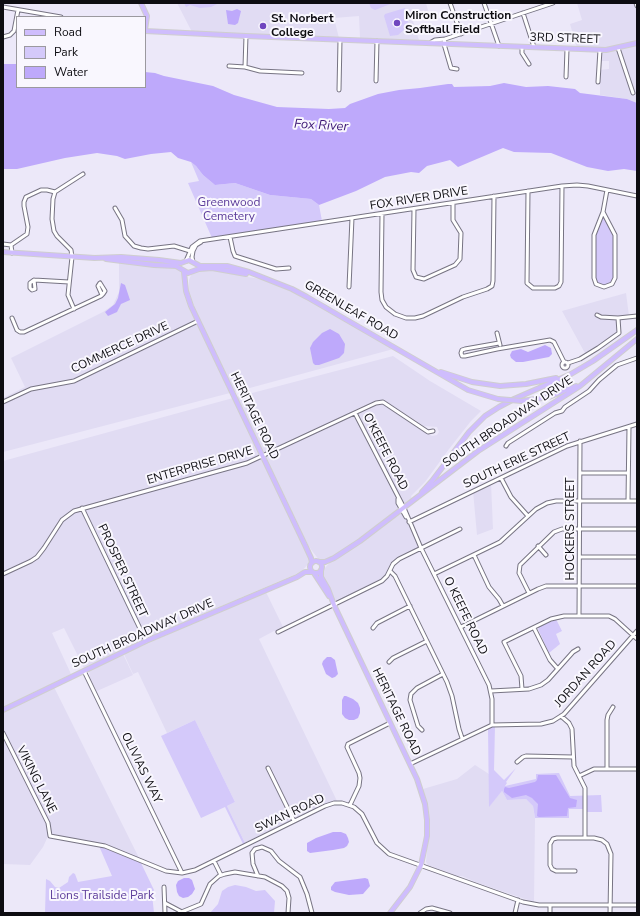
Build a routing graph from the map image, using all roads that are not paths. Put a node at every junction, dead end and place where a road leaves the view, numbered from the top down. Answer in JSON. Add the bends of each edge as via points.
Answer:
{"nodes":[{"id":1,"x":141,"y":3,"type":"edge"},
{"id":2,"x":450,"y":3,"type":"edge"},
{"id":3,"x":484,"y":3,"type":"edge"},
{"id":4,"x":553,"y":3,"type":"edge"},
{"id":5,"x":636,"y":3,"type":"edge"},
{"id":6,"x":637,"y":6,"type":"edge"},
{"id":7,"x":3,"y":7,"type":"edge"},
{"id":8,"x":18,"y":10,"type":"junction"},
{"id":9,"x":523,"y":13,"type":"junction"},
{"id":10,"x":17,"y":16,"type":"edge"},
{"id":11,"x":55,"y":16,"type":"edge"},
{"id":12,"x":147,"y":16,"type":"junction"},
{"id":13,"x":146,"y":23,"type":"edge"},
{"id":14,"x":491,"y":24,"type":"junction"},
{"id":15,"x":146,"y":30,"type":"edge"},
{"id":16,"x":15,"y":32,"type":"edge"},
{"id":17,"x":157,"y":32,"type":"junction"},
{"id":18,"x":461,"y":34,"type":"junction"},
{"id":19,"x":246,"y":36,"type":"junction"},
{"id":20,"x":3,"y":37,"type":"edge"},
{"id":21,"x":340,"y":40,"type":"junction"},
{"id":22,"x":377,"y":41,"type":"junction"},
{"id":23,"x":445,"y":41,"type":"junction"},
{"id":24,"x":637,"y":43,"type":"edge"},
{"id":25,"x":499,"y":46,"type":"junction"},
{"id":26,"x":522,"y":47,"type":"junction"},
{"id":27,"x":534,"y":47,"type":"junction"},
{"id":28,"x":618,"y":48,"type":"junction"},
{"id":29,"x":567,"y":49,"type":"junction"},
{"id":30,"x":600,"y":50,"type":"junction"},
{"id":31,"x":528,"y":64,"type":"dead end"},
{"id":32,"x":229,"y":66,"type":"dead end"},
{"id":33,"x":245,"y":67,"type":"junction"},
{"id":34,"x":457,"y":69,"type":"dead end"},
{"id":35,"x":302,"y":73,"type":"dead end"},
{"id":36,"x":566,"y":77,"type":"dead end"},
{"id":37,"x":376,"y":82,"type":"dead end"},
{"id":38,"x":598,"y":82,"type":"dead end"},
{"id":39,"x":339,"y":90,"type":"dead end"},
{"id":40,"x":633,"y":93,"type":"dead end"},
{"id":41,"x":83,"y":174,"type":"dead end"},
{"id":42,"x":562,"y":186,"type":"junction"},
{"id":43,"x":607,"y":190,"type":"junction"},
{"id":44,"x":528,"y":191,"type":"junction"},
{"id":45,"x":55,"y":192,"type":"junction"},
{"id":46,"x":494,"y":196,"type":"junction"},
{"id":47,"x":637,"y":196,"type":"edge"},
{"id":48,"x":453,"y":203,"type":"junction"},
{"id":49,"x":115,"y":208,"type":"dead end"},
{"id":50,"x":414,"y":209,"type":"junction"},
{"id":51,"x":602,"y":212,"type":"junction"},
{"id":52,"x":382,"y":214,"type":"junction"},
{"id":53,"x":352,"y":218,"type":"junction"},
{"id":54,"x":230,"y":237,"type":"junction"},
{"id":55,"x":204,"y":240,"type":"junction"},
{"id":56,"x":3,"y":244,"type":"edge"},
{"id":57,"x":11,"y":246,"type":"junction"},
{"id":58,"x":190,"y":251,"type":"junction"},
{"id":59,"x":3,"y":252,"type":"edge"},
{"id":60,"x":12,"y":253,"type":"junction"},
{"id":61,"x":72,"y":257,"type":"junction"},
{"id":62,"x":94,"y":258,"type":"junction"},
{"id":63,"x":186,"y":261,"type":"junction"},
{"id":64,"x":194,"y":263,"type":"junction"},
{"id":65,"x":289,"y":268,"type":"dead end"},
{"id":66,"x":184,"y":270,"type":"junction"},
{"id":67,"x":193,"y":272,"type":"junction"},
{"id":68,"x":258,"y":276,"type":"junction"},
{"id":69,"x":34,"y":280,"type":"dead end"},
{"id":70,"x":69,"y":282,"type":"junction"},
{"id":71,"x":349,"y":287,"type":"dead end"},
{"id":72,"x":187,"y":294,"type":"junction"},
{"id":73,"x":102,"y":295,"type":"dead end"},
{"id":74,"x":74,"y":309,"type":"junction"},
{"id":75,"x":597,"y":315,"type":"dead end"},
{"id":76,"x":637,"y":316,"type":"edge"},
{"id":77,"x":12,"y":318,"type":"dead end"},
{"id":78,"x":618,"y":318,"type":"junction"},
{"id":79,"x":198,"y":321,"type":"junction"},
{"id":80,"x":637,"y":330,"type":"edge"},
{"id":81,"x":497,"y":333,"type":"dead end"},
{"id":82,"x":637,"y":339,"type":"edge"},
{"id":83,"x":499,"y":344,"type":"junction"},
{"id":84,"x":500,"y":348,"type":"junction"},
{"id":85,"x":637,"y":358,"type":"edge"},
{"id":86,"x":564,"y":362,"type":"junction"},
{"id":87,"x":568,"y":363,"type":"junction"},
{"id":88,"x":431,"y":368,"type":"junction"},
{"id":89,"x":573,"y":372,"type":"junction"},
{"id":90,"x":592,"y":376,"type":"junction"},
{"id":91,"x":3,"y":402,"type":"edge"},
{"id":92,"x":355,"y":413,"type":"junction"},
{"id":93,"x":637,"y":424,"type":"edge"},
{"id":94,"x":629,"y":427,"type":"junction"},
{"id":95,"x":433,"y":431,"type":"dead end"},
{"id":96,"x":580,"y":441,"type":"junction"},
{"id":97,"x":506,"y":446,"type":"dead end"},
{"id":98,"x":263,"y":456,"type":"junction"},
{"id":99,"x":580,"y":473,"type":"junction"},
{"id":100,"x":628,"y":473,"type":"junction"},
{"id":101,"x":501,"y":478,"type":"junction"},
{"id":102,"x":416,"y":498,"type":"junction"},
{"id":103,"x":580,"y":501,"type":"junction"},
{"id":104,"x":628,"y":501,"type":"junction"},
{"id":105,"x":637,"y":501,"type":"edge"},
{"id":106,"x":82,"y":508,"type":"junction"},
{"id":107,"x":403,"y":509,"type":"junction"},
{"id":108,"x":528,"y":516,"type":"junction"},
{"id":109,"x":407,"y":518,"type":"joint"},
{"id":110,"x":409,"y":522,"type":"junction"},
{"id":111,"x":460,"y":529,"type":"dead end"},
{"id":112,"x":580,"y":529,"type":"junction"},
{"id":113,"x":637,"y":529,"type":"edge"},
{"id":114,"x":305,"y":545,"type":"junction"},
{"id":115,"x":538,"y":546,"type":"junction"},
{"id":116,"x":421,"y":548,"type":"junction"},
{"id":117,"x":474,"y":555,"type":"junction"},
{"id":118,"x":546,"y":555,"type":"dead end"},
{"id":119,"x":580,"y":557,"type":"junction"},
{"id":120,"x":637,"y":557,"type":"edge"},
{"id":121,"x":334,"y":558,"type":"junction"},
{"id":122,"x":318,"y":562,"type":"junction"},
{"id":123,"x":311,"y":564,"type":"junction"},
{"id":124,"x":321,"y":570,"type":"junction"},
{"id":125,"x":390,"y":571,"type":"junction"},
{"id":126,"x":313,"y":572,"type":"junction"},
{"id":127,"x":3,"y":574,"type":"edge"},
{"id":128,"x":434,"y":574,"type":"junction"},
{"id":129,"x":292,"y":578,"type":"junction"},
{"id":130,"x":580,"y":586,"type":"junction"},
{"id":131,"x":637,"y":586,"type":"edge"},
{"id":132,"x":529,"y":593,"type":"junction"},
{"id":133,"x":330,"y":597,"type":"junction"},
{"id":134,"x":334,"y":605,"type":"junction"},
{"id":135,"x":410,"y":606,"type":"junction"},
{"id":136,"x":503,"y":606,"type":"junction"},
{"id":137,"x":579,"y":616,"type":"junction"},
{"id":138,"x":461,"y":627,"type":"junction"},
{"id":139,"x":372,"y":628,"type":"dead end"},
{"id":140,"x":534,"y":628,"type":"junction"},
{"id":141,"x":637,"y":631,"type":"edge"},
{"id":142,"x":278,"y":632,"type":"dead end"},
{"id":143,"x":633,"y":635,"type":"junction"},
{"id":144,"x":637,"y":639,"type":"edge"},
{"id":145,"x":146,"y":641,"type":"junction"},
{"id":146,"x":427,"y":641,"type":"junction"},
{"id":147,"x":578,"y":649,"type":"dead end"},
{"id":148,"x":389,"y":662,"type":"dead end"},
{"id":149,"x":558,"y":669,"type":"junction"},
{"id":150,"x":84,"y":671,"type":"junction"},
{"id":151,"x":444,"y":674,"type":"junction"},
{"id":152,"x":522,"y":689,"type":"junction"},
{"id":153,"x":491,"y":690,"type":"junction"},
{"id":154,"x":613,"y":707,"type":"dead end"},
{"id":155,"x":3,"y":710,"type":"edge"},
{"id":156,"x":561,"y":716,"type":"junction"},
{"id":157,"x":390,"y":723,"type":"junction"},
{"id":158,"x":492,"y":725,"type":"junction"},
{"id":159,"x":422,"y":730,"type":"dead end"},
{"id":160,"x":3,"y":733,"type":"edge"},
{"id":161,"x":462,"y":738,"type":"junction"},
{"id":162,"x":573,"y":757,"type":"junction"},
{"id":163,"x":517,"y":762,"type":"dead end"},
{"id":164,"x":410,"y":764,"type":"junction"},
{"id":165,"x":268,"y":768,"type":"dead end"},
{"id":166,"x":607,"y":769,"type":"junction"},
{"id":167,"x":637,"y":769,"type":"edge"},
{"id":168,"x":579,"y":776,"type":"junction"},
{"id":169,"x":350,"y":806,"type":"junction"},
{"id":170,"x":294,"y":821,"type":"junction"},
{"id":171,"x":50,"y":836,"type":"joint"},
{"id":172,"x":586,"y":838,"type":"junction"},
{"id":173,"x":214,"y":861,"type":"junction"},
{"id":174,"x":421,"y":865,"type":"junction"},
{"id":175,"x":575,"y":871,"type":"dead end"},
{"id":176,"x":182,"y":873,"type":"junction"},
{"id":177,"x":221,"y":875,"type":"junction"},
{"id":178,"x":258,"y":876,"type":"junction"},
{"id":179,"x":164,"y":887,"type":"dead end"},
{"id":180,"x":518,"y":900,"type":"junction"},
{"id":181,"x":166,"y":903,"type":"junction"},
{"id":182,"x":550,"y":905,"type":"junction"},
{"id":183,"x":610,"y":905,"type":"junction"},
{"id":184,"x":637,"y":905,"type":"edge"},
{"id":185,"x":181,"y":912,"type":"edge"},
{"id":186,"x":165,"y":913,"type":"edge"},
{"id":187,"x":288,"y":913,"type":"edge"},
{"id":188,"x":312,"y":913,"type":"edge"},
{"id":189,"x":390,"y":913,"type":"edge"},
{"id":190,"x":420,"y":913,"type":"edge"},
{"id":191,"x":450,"y":913,"type":"edge"},
{"id":192,"x":515,"y":913,"type":"edge"},
{"id":193,"x":550,"y":913,"type":"edge"},
{"id":194,"x":610,"y":913,"type":"edge"}],
"edges":[{"from":1,"to":12,"type":"main road"},
{"from":2,"to":18,"type":"street"},
{"from":3,"to":14,"type":"street"},
{"from":4,"to":9,"type":"street"},
{"from":5,"to":6,"type":"street"},
{"from":7,"to":8,"type":"street"},
{"from":8,"to":10,"type":"street"},
{"from":8,"to":11,"type":"street"},
{"from":9,"to":14,"type":"street"},
{"from":9,"to":27,"type":"street"},
{"from":12,"to":13,"type":"main road"},
{"from":12,"to":17,"type":"main road","via":[[149,26]]},
{"from":14,"to":18,"type":"street"},
{"from":14,"to":25,"type":"street"},
{"from":15,"to":17,"type":"main road","name":"3RD STREET"},
{"from":16,"to":20,"type":"street"},
{"from":17,"to":19,"type":"main road","name":"3RD STREET"},
{"from":18,"to":23,"type":"street"},
{"from":19,"to":21,"type":"main road","name":"3RD STREET"},
{"from":19,"to":33,"type":"street"},
{"from":21,"to":22,"type":"main road","name":"3RD STREET"},
{"from":21,"to":39,"type":"street"},
{"from":22,"to":23,"type":"main road","name":"3RD STREET"},
{"from":22,"to":37,"type":"street"},
{"from":23,"to":25,"type":"main road","name":"3RD STREET"},
{"from":23,"to":34,"type":"street","via":[[451,68]]},
{"from":24,"to":28,"type":"main road","name":"3RD STREET"},
{"from":25,"to":26,"type":"main road","name":"3RD STREET"},
{"from":26,"to":27,"type":"main road","name":"3RD STREET"},
{"from":26,"to":31,"type":"street"},
{"from":27,"to":29,"type":"main road","name":"3RD STREET"},
{"from":28,"to":30,"type":"main road","name":"3RD STREET"},
{"from":28,"to":40,"type":"street"},
{"from":29,"to":30,"type":"main road","name":"3RD STREET"},
{"from":29,"to":36,"type":"street"},
{"from":30,"to":38,"type":"street"},
{"from":32,"to":33,"type":"street"},
{"from":33,"to":35,"type":"street","via":[[260,71]]},
{"from":41,"to":45,"type":"street"},
{"from":42,"to":43,"type":"street","name":"FOX RIVER DRIVE","via":[[577,185]]},
{"from":42,"to":44,"type":"street","name":"FOX RIVER DRIVE"},
{"from":42,"to":44,"type":"street","via":[[561,282],[557,287],[544,289],[531,288],[527,282]]},
{"from":43,"to":47,"type":"street","name":"FOX RIVER DRIVE"},
{"from":43,"to":51,"type":"street"},
{"from":44,"to":46,"type":"street","name":"FOX RIVER DRIVE"},
{"from":45,"to":57,"type":"street","via":[[41,190],[26,197],[26,234]]},
{"from":45,"to":61,"type":"street","via":[[52,219],[54,231],[71,250]]},
{"from":46,"to":48,"type":"street","name":"FOX RIVER DRIVE"},
{"from":46,"to":52,"type":"street","via":[[493,282],[489,288],[415,318],[401,317],[384,304],[381,292]]},
{"from":48,"to":50,"type":"street","name":"FOX RIVER DRIVE"},
{"from":48,"to":50,"type":"street","via":[[453,220],[461,233],[460,259],[455,265],[426,279],[420,279],[413,273]]},
{"from":49,"to":58,"type":"street","via":[[122,220],[124,233],[137,247],[148,249],[174,246]]},
{"from":50,"to":52,"type":"street","name":"FOX RIVER DRIVE"},
{"from":51,"to":51,"type":"street","via":[[594,235],[594,278],[596,284],[604,287],[610,286],[614,280],[615,235]]},
{"from":52,"to":53,"type":"street","name":"FOX RIVER DRIVE"},
{"from":53,"to":54,"type":"street","name":"FOX RIVER DRIVE"},
{"from":53,"to":71,"type":"street"},
{"from":54,"to":55,"type":"street","name":"FOX RIVER DRIVE"},
{"from":54,"to":65,"type":"street","via":[[235,256],[276,269]]},
{"from":55,"to":58,"type":"street","via":[[196,243]]},
{"from":55,"to":64,"type":"street","via":[[194,248]]},
{"from":56,"to":57,"type":"street"},
{"from":57,"to":60,"type":"street"},
{"from":58,"to":63,"type":"street"},
{"from":59,"to":60,"type":"main road"},
{"from":60,"to":61,"type":"main road"},
{"from":61,"to":62,"type":"main road"},
{"from":61,"to":70,"type":"street"},
{"from":62,"to":63,"type":"main road","via":[[121,257],[179,263]]},
{"from":62,"to":66,"type":"main road","via":[[176,266]]},
{"from":63,"to":64,"type":"main road"},
{"from":63,"to":66,"type":"main road","via":[[182,266]]},
{"from":64,"to":67,"type":"main road","via":[[196,268]]},
{"from":64,"to":68,"type":"main road","name":"GREENLEAF ROAD","via":[[200,266],[235,268]]},
{"from":66,"to":67,"type":"main road","via":[[188,273]]},
{"from":66,"to":72,"type":"main road","name":"HERITAGE ROAD"},
{"from":67,"to":68,"type":"main road","name":"GREENLEAF ROAD","via":[[218,268]]},
{"from":67,"to":72,"type":"main road","via":[[188,281]]},
{"from":68,"to":88,"type":"main road","name":"GREENLEAF ROAD","via":[[308,297]]},
{"from":69,"to":70,"type":"street"},
{"from":70,"to":74,"type":"street","via":[[68,295]]},
{"from":72,"to":79,"type":"main road","name":"HERITAGE ROAD"},
{"from":73,"to":74,"type":"street"},
{"from":74,"to":77,"type":"street","via":[[23,333],[17,330]]},
{"from":75,"to":78,"type":"street"},
{"from":76,"to":78,"type":"street"},
{"from":78,"to":87,"type":"street","via":[[619,333],[580,359]]},
{"from":79,"to":91,"type":"street","name":"COMMERCE DRIVE","via":[[74,381],[31,389]]},
{"from":79,"to":98,"type":"main road","name":"HERITAGE ROAD"},
{"from":80,"to":89,"type":"main road","name":"SOUTH BROADWAY DRIVE","via":[[594,361]]},
{"from":81,"to":83,"type":"street"},
{"from":82,"to":90,"type":"main road"},
{"from":83,"to":84,"type":"street"},
{"from":83,"to":84,"type":"street","via":[[463,350],[461,355]]},
{"from":84,"to":86,"type":"street","via":[[550,340],[554,342]]},
{"from":85,"to":97,"type":"street","via":[[617,365],[562,412],[555,413]]},
{"from":86,"to":87,"type":"street"},
{"from":86,"to":87,"type":"street","via":[[564,367],[567,367]]},
{"from":88,"to":89,"type":"main road","via":[[467,381],[500,386],[540,382]]},
{"from":88,"to":90,"type":"main road","bridge":true,"via":[[468,390],[498,400],[522,402],[557,395]]},
{"from":89,"to":102,"type":"main road","name":"SOUTH BROADWAY DRIVE","via":[[485,416]]},
{"from":90,"to":102,"type":"main road","name":"SOUTH BROADWAY DRIVE","via":[[569,394],[478,451]]},
{"from":92,"to":95,"type":"street","name":"ENTERPRISE DRIVE","via":[[383,402],[428,432]]},
{"from":92,"to":98,"type":"street","name":"ENTERPRISE DRIVE"},
{"from":92,"to":107,"type":"street","name":"O'KEEFE ROAD"},
{"from":93,"to":94,"type":"street","name":"SOUTH ERIE STREET"},
{"from":94,"to":96,"type":"street","name":"SOUTH ERIE STREET"},
{"from":94,"to":100,"type":"street"},
{"from":96,"to":99,"type":"street","name":"HOCKERS STREET"},
{"from":96,"to":101,"type":"street","name":"SOUTH ERIE STREET"},
{"from":98,"to":106,"type":"street","name":"ENTERPRISE DRIVE","via":[[240,465]]},
{"from":98,"to":114,"type":"main road","name":"HERITAGE ROAD"},
{"from":99,"to":100,"type":"street"},
{"from":99,"to":103,"type":"street","name":"HOCKERS STREET"},
{"from":100,"to":104,"type":"street"},
{"from":101,"to":108,"type":"street","via":[[511,496]]},
{"from":101,"to":110,"type":"street","name":"SOUTH ERIE STREET"},
{"from":102,"to":107,"type":"main road","name":"SOUTH BROADWAY DRIVE"},
{"from":103,"to":104,"type":"street"},
{"from":103,"to":108,"type":"street","via":[[547,503],[539,506]]},
{"from":103,"to":112,"type":"street","name":"HOCKERS STREET"},
{"from":104,"to":105,"type":"street"},
{"from":106,"to":127,"type":"street","name":"ENTERPRISE DRIVE","via":[[69,513],[62,520],[37,556]]},
{"from":106,"to":145,"type":"street","name":"PROSPER STREET"},
{"from":107,"to":109,"type":"street","name":"O'KEEFE ROAD"},
{"from":107,"to":121,"type":"main road","name":"SOUTH BROADWAY DRIVE"},
{"from":108,"to":117,"type":"street","via":[[503,540]]},
{"from":109,"to":110,"type":"street","name":"O KEEFE ROAD"},
{"from":110,"to":116,"type":"street","name":"O KEEFE ROAD"},
{"from":111,"to":116,"type":"street"},
{"from":112,"to":113,"type":"street"},
{"from":112,"to":115,"type":"street","via":[[557,531]]},
{"from":112,"to":119,"type":"street","name":"HOCKERS STREET"},
{"from":114,"to":122,"type":"main road","name":"HERITAGE ROAD"},
{"from":114,"to":123,"type":"main road","name":"HERITAGE ROAD","via":[[311,557]]},
{"from":115,"to":118,"type":"street"},
{"from":115,"to":132,"type":"street","via":[[519,567],[519,574]]},
{"from":116,"to":125,"type":"street","via":[[393,564]]},
{"from":116,"to":128,"type":"street","name":"O KEEFE ROAD"},
{"from":117,"to":128,"type":"street"},
{"from":117,"to":136,"type":"street","via":[[489,586]]},
{"from":119,"to":120,"type":"street"},
{"from":119,"to":130,"type":"street","name":"HOCKERS STREET"},
{"from":121,"to":122,"type":"main road","name":"SOUTH BROADWAY DRIVE"},
{"from":121,"to":124,"type":"main road","name":"SOUTH BROADWAY DRIVE"},
{"from":122,"to":123,"type":"main road"},
{"from":122,"to":124,"type":"main road"},
{"from":123,"to":126,"type":"main road","via":[[310,569]]},
{"from":123,"to":129,"type":"main road","name":"SOUTH BROADWAY DRIVE"},
{"from":124,"to":126,"type":"main road","via":[[318,573]]},
{"from":124,"to":133,"type":"main road","name":"HERITAGE ROAD","via":[[321,577]]},
{"from":125,"to":134,"type":"street","via":[[382,581]]},
{"from":125,"to":135,"type":"street"},
{"from":126,"to":129,"type":"main road","name":"SOUTH BROADWAY DRIVE","via":[[305,572]]},
{"from":126,"to":133,"type":"main road","name":"HERITAGE ROAD"},
{"from":128,"to":138,"type":"street","name":"O KEEFE ROAD"},
{"from":129,"to":145,"type":"main road","name":"SOUTH BROADWAY DRIVE"},
{"from":130,"to":131,"type":"street"},
{"from":130,"to":132,"type":"street","via":[[546,586]]},
{"from":130,"to":137,"type":"street","name":"HOCKERS STREET"},
{"from":132,"to":136,"type":"street"},
{"from":133,"to":134,"type":"main road","name":"HERITAGE ROAD"},
{"from":134,"to":142,"type":"street"},
{"from":134,"to":157,"type":"main road","name":"HERITAGE ROAD"},
{"from":135,"to":139,"type":"street"},
{"from":135,"to":146,"type":"street"},
{"from":136,"to":138,"type":"street"},
{"from":137,"to":140,"type":"street","via":[[555,618]]},
{"from":137,"to":143,"type":"street","via":[[610,617]]},
{"from":138,"to":153,"type":"street","name":"O KEEFE ROAD"},
{"from":140,"to":149,"type":"street","via":[[550,660]]},
{"from":140,"to":152,"type":"street","via":[[504,642],[521,676]]},
{"from":141,"to":143,"type":"street","name":"JORDAN ROAD"},
{"from":143,"to":144,"type":"street"},
{"from":143,"to":156,"type":"street","name":"JORDAN ROAD"},
{"from":145,"to":150,"type":"main road","name":"SOUTH BROADWAY DRIVE"},
{"from":146,"to":148,"type":"street"},
{"from":146,"to":151,"type":"street"},
{"from":147,"to":149,"type":"street"},
{"from":149,"to":152,"type":"street","via":[[541,685]]},
{"from":150,"to":155,"type":"main road","name":"SOUTH BROADWAY DRIVE"},
{"from":150,"to":176,"type":"street","name":"OLIVIAS WAY"},
{"from":151,"to":159,"type":"street","via":[[417,688],[411,694],[410,700],[418,726]]},
{"from":151,"to":161,"type":"street"},
{"from":152,"to":153,"type":"street"},
{"from":153,"to":158,"type":"street","name":"O KEEFE ROAD"},
{"from":154,"to":166,"type":"street","via":[[607,720]]},
{"from":156,"to":158,"type":"street","name":"JORDAN ROAD","via":[[541,724]]},
{"from":156,"to":162,"type":"street","via":[[572,729]]},
{"from":157,"to":164,"type":"main road","name":"HERITAGE ROAD"},
{"from":157,"to":169,"type":"street","via":[[348,744],[360,778]]},
{"from":158,"to":161,"type":"street","name":"JORDAN ROAD"},
{"from":160,"to":171,"type":"street","name":"VIKING LANE","via":[[48,823]]},
{"from":161,"to":164,"type":"street","name":"JORDAN ROAD"},
{"from":162,"to":163,"type":"street","via":[[526,756]]},
{"from":162,"to":168,"type":"street"},
{"from":164,"to":174,"type":"main road","name":"HERITAGE ROAD","via":[[420,787],[427,820]]},
{"from":165,"to":170,"type":"street"},
{"from":166,"to":167,"type":"street"},
{"from":166,"to":168,"type":"street","via":[[592,770]]},
{"from":168,"to":172,"type":"street","via":[[586,790]]},
{"from":169,"to":170,"type":"street","name":"SWAN ROAD","via":[[342,803],[330,804]]},
{"from":169,"to":174,"type":"street","via":[[362,814],[382,849]]},
{"from":170,"to":173,"type":"street","name":"SWAN ROAD"},
{"from":171,"to":176,"type":"street","name":"SWAN ROAD","via":[[100,845],[162,870]]},
{"from":172,"to":175,"type":"street","via":[[556,838],[551,842],[552,869]]},
{"from":172,"to":183,"type":"street","via":[[600,839],[610,849]]},
{"from":173,"to":176,"type":"street","name":"SWAN ROAD"},
{"from":173,"to":177,"type":"street"},
{"from":174,"to":180,"type":"street"},
{"from":174,"to":189,"type":"main road","via":[[410,888]]},
{"from":177,"to":178,"type":"street","via":[[237,872]]},
{"from":177,"to":185,"type":"street","via":[[210,885],[201,904]]},
{"from":178,"to":187,"type":"street","via":[[272,880],[284,888],[290,899]]},
{"from":178,"to":188,"type":"street","via":[[252,855],[255,849],[262,848],[271,852],[300,877]]},
{"from":179,"to":181,"type":"street"},
{"from":180,"to":182,"type":"street","via":[[530,904]]},
{"from":180,"to":192,"type":"street"},
{"from":181,"to":185,"type":"street"},
{"from":181,"to":186,"type":"street"},
{"from":182,"to":183,"type":"street"},
{"from":182,"to":193,"type":"street"},
{"from":183,"to":184,"type":"street"},
{"from":183,"to":194,"type":"street"},
{"from":190,"to":191,"type":"street","via":[[432,908]]}]}
